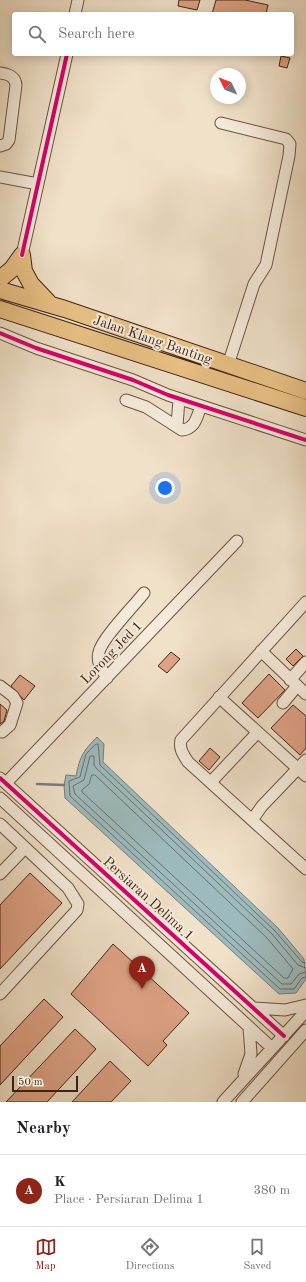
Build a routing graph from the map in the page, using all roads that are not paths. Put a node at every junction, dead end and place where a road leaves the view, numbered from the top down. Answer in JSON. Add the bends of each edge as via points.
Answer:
{"nodes":[{"id":1,"x":78,"y":0,"type":"edge"},
{"id":2,"x":75,"y":12,"type":"edge"},
{"id":3,"x":66,"y":56,"type":"edge"},
{"id":4,"x":0,"y":73,"type":"edge"},
{"id":5,"x":221,"y":123,"type":"dead end"},
{"id":6,"x":0,"y":146,"type":"edge"},
{"id":7,"x":0,"y":177,"type":"edge"},
{"id":8,"x":38,"y":184,"type":"junction"},
{"id":9,"x":22,"y":255,"type":"junction"},
{"id":10,"x":0,"y":279,"type":"edge"},
{"id":11,"x":0,"y":290,"type":"edge"},
{"id":12,"x":52,"y":305,"type":"junction"},
{"id":13,"x":0,"y":308,"type":"edge"},
{"id":14,"x":0,"y":333,"type":"edge"},
{"id":15,"x":156,"y":340,"type":"junction"},
{"id":16,"x":228,"y":365,"type":"junction"},
{"id":17,"x":306,"y":391,"type":"edge"},
{"id":18,"x":179,"y":399,"type":"junction"},
{"id":19,"x":126,"y":400,"type":"dead end"},
{"id":20,"x":201,"y":406,"type":"junction"},
{"id":21,"x":306,"y":408,"type":"edge"},
{"id":22,"x":177,"y":426,"type":"junction"},
{"id":23,"x":306,"y":440,"type":"edge"},
{"id":24,"x":237,"y":541,"type":"dead end"},
{"id":25,"x":144,"y":593,"type":"dead end"},
{"id":26,"x":304,"y":607,"type":"edge"},
{"id":27,"x":261,"y":651,"type":"junction"},
{"id":28,"x":306,"y":662,"type":"edge"},
{"id":29,"x":107,"y":678,"type":"junction"},
{"id":30,"x":294,"y":683,"type":"junction"},
{"id":31,"x":0,"y":686,"type":"edge"},
{"id":32,"x":306,"y":694,"type":"edge"},
{"id":33,"x":219,"y":697,"type":"junction"},
{"id":34,"x":283,"y":703,"type":"dead end"},
{"id":35,"x":2,"y":732,"type":"dead end"},
{"id":36,"x":257,"y":732,"type":"junction"},
{"id":37,"x":306,"y":760,"type":"edge"},
{"id":38,"x":302,"y":772,"type":"edge"},
{"id":39,"x":3,"y":780,"type":"edge"},
{"id":40,"x":211,"y":782,"type":"junction"},
{"id":41,"x":0,"y":798,"type":"edge"},
{"id":42,"x":252,"y":820,"type":"junction"},
{"id":43,"x":0,"y":824,"type":"edge"},
{"id":44,"x":25,"y":848,"type":"junction"},
{"id":45,"x":306,"y":869,"type":"edge"},
{"id":46,"x":0,"y":874,"type":"edge"},
{"id":47,"x":125,"y":891,"type":"junction"},
{"id":48,"x":113,"y":902,"type":"junction"},
{"id":49,"x":0,"y":994,"type":"edge"},
{"id":50,"x":306,"y":1005,"type":"edge"},
{"id":51,"x":254,"y":1008,"type":"junction"},
{"id":52,"x":306,"y":1011,"type":"edge"},
{"id":53,"x":249,"y":1027,"type":"junction"},
{"id":54,"x":306,"y":1030,"type":"edge"},
{"id":55,"x":284,"y":1036,"type":"junction"},
{"id":56,"x":272,"y":1048,"type":"junction"},
{"id":57,"x":238,"y":1087,"type":"junction"},
{"id":58,"x":223,"y":1102,"type":"edge"},
{"id":59,"x":242,"y":1102,"type":"edge"}],
"edges":[{"from":1,"to":2,"type":"street"},
{"from":3,"to":8,"type":"street"},
{"from":4,"to":6,"type":"street","via":[[8,74],[16,85],[8,140]]},
{"from":5,"to":16,"type":"street","via":[[286,139],[290,144],[266,265],[254,284]]},
{"from":7,"to":8,"type":"street"},
{"from":8,"to":9,"type":"street"},
{"from":9,"to":10,"type":"highway","via":[[12,269]]},
{"from":9,"to":12,"type":"highway","via":[[24,271],[31,284]]},
{"from":11,"to":12,"type":"highway","name":"Jalan Klang Banting"},
{"from":12,"to":15,"type":"highway","name":"Jalan Klang Banting"},
{"from":13,"to":15,"type":"highway","via":[[8,303],[17,303],[71,321]]},
{"from":13,"to":21,"type":"highway","name":"Jalan Klang Banting"},
{"from":14,"to":18,"type":"street"},
{"from":15,"to":16,"type":"highway","name":"Jalan Klang Banting"},
{"from":16,"to":17,"type":"highway","name":"Jalan Klang Banting"},
{"from":18,"to":20,"type":"street"},
{"from":18,"to":22,"type":"street"},
{"from":19,"to":22,"type":"street","via":[[146,407]]},
{"from":20,"to":22,"type":"street","via":[[193,426],[188,430],[182,430]]},
{"from":20,"to":23,"type":"street"},
{"from":24,"to":29,"type":"street","name":"Lorong Jed 1"},
{"from":25,"to":29,"type":"street","via":[[107,638],[99,652],[99,665]]},
{"from":26,"to":27,"type":"street"},
{"from":27,"to":30,"type":"street"},
{"from":27,"to":33,"type":"street"},
{"from":28,"to":30,"type":"street"},
{"from":29,"to":39,"type":"street","name":"Lorong Jed 1"},
{"from":30,"to":32,"type":"street"},
{"from":30,"to":34,"type":"street"},
{"from":31,"to":35,"type":"street","via":[[13,696],[16,703],[10,725]]},
{"from":33,"to":36,"type":"street"},
{"from":33,"to":40,"type":"street","via":[[181,740],[181,751],[188,762]]},
{"from":36,"to":38,"type":"street"},
{"from":36,"to":40,"type":"street"},
{"from":37,"to":38,"type":"street"},
{"from":38,"to":42,"type":"street","via":[[262,806]]},
{"from":39,"to":47,"type":"street","name":"Persiaran Delima 1"},
{"from":40,"to":42,"type":"street"},
{"from":41,"to":48,"type":"street","name":"Persiaran Delima 1"},
{"from":42,"to":45,"type":"street"},
{"from":43,"to":44,"type":"street"},
{"from":44,"to":46,"type":"street"},
{"from":44,"to":49,"type":"street","via":[[68,888],[78,904],[77,910]]},
{"from":47,"to":48,"type":"street"},
{"from":47,"to":51,"type":"street","name":"Persiaran Delima 1"},
{"from":48,"to":53,"type":"street","name":"Persiaran Delima 1"},
{"from":50,"to":51,"type":"street","via":[[285,1010]]},
{"from":51,"to":55,"type":"street","name":"Persiaran Delima 1"},
{"from":52,"to":55,"type":"street"},
{"from":53,"to":56,"type":"street","name":"Persiaran Delima 1"},
{"from":53,"to":57,"type":"street","via":[[251,1054]]},
{"from":54,"to":59,"type":"street"},
{"from":55,"to":56,"type":"street"},
{"from":56,"to":57,"type":"street"},
{"from":57,"to":58,"type":"street"}]}
